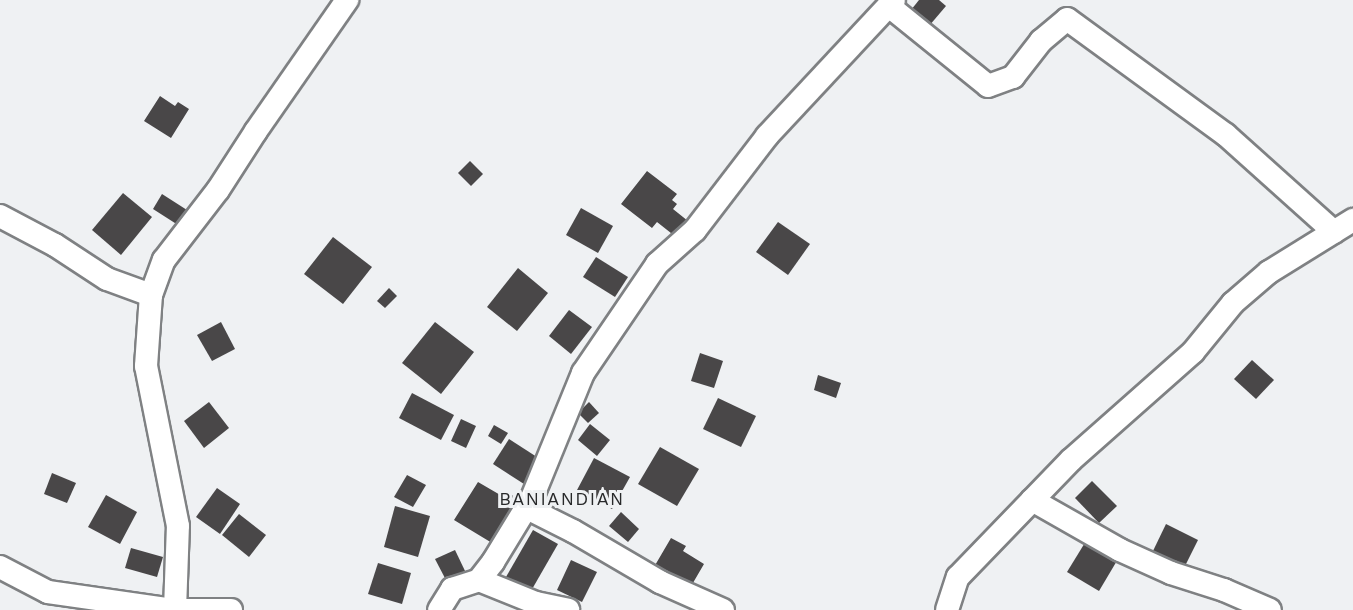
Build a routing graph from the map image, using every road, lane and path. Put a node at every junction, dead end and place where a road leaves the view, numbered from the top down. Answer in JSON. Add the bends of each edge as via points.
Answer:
{"nodes":[{"id":1,"x":347,"y":0,"type":"edge"},
{"id":2,"x":892,"y":3,"type":"edge"},
{"id":3,"x":0,"y":216,"type":"edge"},
{"id":4,"x":1343,"y":226,"type":"edge"},
{"id":5,"x":151,"y":295,"type":"junction"},
{"id":6,"x":1032,"y":500,"type":"junction"},
{"id":7,"x":526,"y":508,"type":"junction"},
{"id":8,"x":0,"y":567,"type":"edge"},
{"id":9,"x":479,"y":580,"type":"junction"},
{"id":10,"x":721,"y":609,"type":"edge"},
{"id":11,"x":175,"y":610,"type":"edge"},
{"id":12,"x":231,"y":610,"type":"edge"},
{"id":13,"x":440,"y":610,"type":"edge"},
{"id":14,"x":568,"y":610,"type":"edge"},
{"id":15,"x":683,"y":610,"type":"edge"},
{"id":16,"x":946,"y":610,"type":"edge"},
{"id":17,"x":1270,"y":610,"type":"edge"}],
"edges":[{"from":1,"to":5,"type":"street","via":[[218,190],[164,260]]},
{"from":2,"to":4,"type":"street","via":[[988,86],[1012,77],[1041,41],[1067,19]]},
{"from":2,"to":7,"type":"street","via":[[767,136],[694,230],[657,264],[583,373]]},
{"from":3,"to":5,"type":"street","via":[[107,279]]},
{"from":4,"to":6,"type":"street","via":[[1269,272],[1233,303],[1193,352],[1071,460]]},
{"from":5,"to":11,"type":"street","via":[[146,366],[178,526]]},
{"from":6,"to":16,"type":"street","via":[[958,577]]},
{"from":6,"to":17,"type":"street","via":[[1120,550]]},
{"from":7,"to":9,"type":"street"},
{"from":7,"to":10,"type":"street","via":[[660,582]]},
{"from":8,"to":11,"type":"street","via":[[48,592]]},
{"from":9,"to":13,"type":"street","via":[[452,589]]},
{"from":9,"to":14,"type":"street","via":[[536,603]]},
{"from":10,"to":15,"type":"street"},
{"from":11,"to":12,"type":"street"}]}
